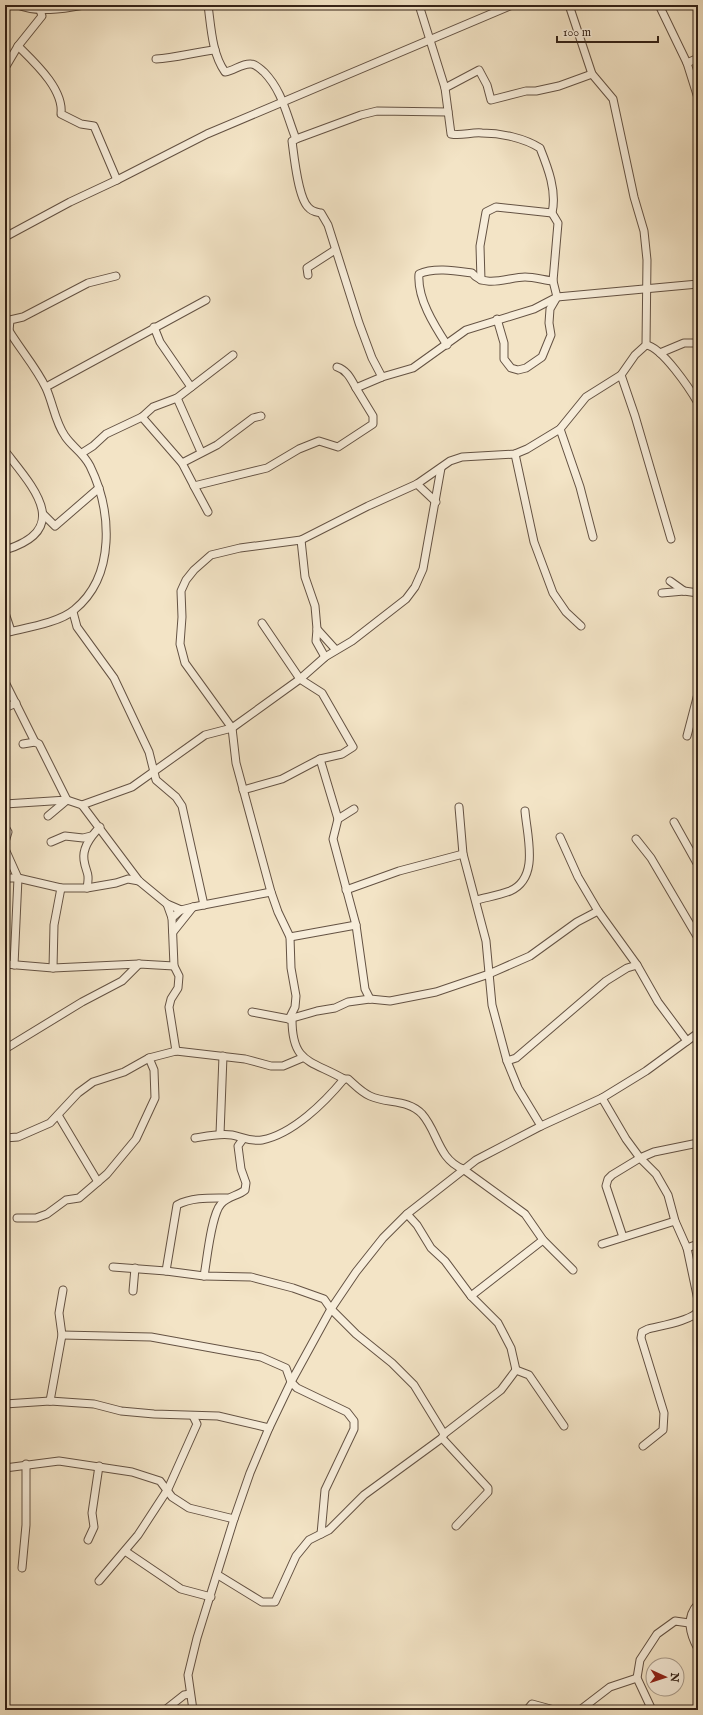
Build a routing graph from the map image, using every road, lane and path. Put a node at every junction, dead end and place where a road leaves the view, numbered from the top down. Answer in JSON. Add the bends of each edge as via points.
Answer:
{"nodes":[{"id":1,"x":18,"y":5,"type":"edge"},
{"id":2,"x":84,"y":5,"type":"edge"},
{"id":3,"x":208,"y":5,"type":"edge"},
{"id":4,"x":419,"y":5,"type":"edge"},
{"id":5,"x":512,"y":5,"type":"edge"},
{"id":6,"x":569,"y":5,"type":"edge"},
{"id":7,"x":659,"y":5,"type":"edge"},
{"id":8,"x":40,"y":10,"type":"junction"},
{"id":9,"x":431,"y":40,"type":"junction"},
{"id":10,"x":18,"y":46,"type":"junction"},
{"id":11,"x":215,"y":50,"type":"junction"},
{"id":12,"x":698,"y":58,"type":"edge"},
{"id":13,"x":156,"y":59,"type":"dead end"},
{"id":14,"x":687,"y":63,"type":"junction"},
{"id":15,"x":5,"y":68,"type":"edge"},
{"id":16,"x":592,"y":74,"type":"junction"},
{"id":17,"x":445,"y":88,"type":"junction"},
{"id":18,"x":698,"y":98,"type":"edge"},
{"id":19,"x":283,"y":102,"type":"junction"},
{"id":20,"x":448,"y":112,"type":"junction"},
{"id":21,"x":296,"y":139,"type":"junction"},
{"id":22,"x":117,"y":180,"type":"junction"},
{"id":23,"x":552,"y":213,"type":"junction"},
{"id":24,"x":5,"y":237,"type":"edge"},
{"id":25,"x":334,"y":250,"type":"junction"},
{"id":26,"x":308,"y":275,"type":"dead end"},
{"id":27,"x":116,"y":276,"type":"dead end"},
{"id":28,"x":482,"y":280,"type":"junction"},
{"id":29,"x":553,"y":281,"type":"junction"},
{"id":30,"x":698,"y":284,"type":"edge"},
{"id":31,"x":646,"y":290,"type":"junction"},
{"id":32,"x":557,"y":297,"type":"junction"},
{"id":33,"x":206,"y":300,"type":"dead end"},
{"id":34,"x":497,"y":319,"type":"junction"},
{"id":35,"x":5,"y":324,"type":"edge"},
{"id":36,"x":154,"y":327,"type":"junction"},
{"id":37,"x":7,"y":335,"type":"edge"},
{"id":38,"x":698,"y":343,"type":"edge"},
{"id":39,"x":446,"y":345,"type":"junction"},
{"id":40,"x":646,"y":345,"type":"junction"},
{"id":41,"x":660,"y":353,"type":"junction"},
{"id":42,"x":233,"y":355,"type":"dead end"},
{"id":43,"x":337,"y":367,"type":"dead end"},
{"id":44,"x":621,"y":375,"type":"junction"},
{"id":45,"x":382,"y":377,"type":"junction"},
{"id":46,"x":46,"y":387,"type":"junction"},
{"id":47,"x":191,"y":387,"type":"junction"},
{"id":48,"x":356,"y":388,"type":"junction"},
{"id":49,"x":177,"y":398,"type":"junction"},
{"id":50,"x":698,"y":403,"type":"edge"},
{"id":51,"x":261,"y":416,"type":"dead end"},
{"id":52,"x":142,"y":417,"type":"junction"},
{"id":53,"x":560,"y":429,"type":"junction"},
{"id":54,"x":5,"y":451,"type":"edge"},
{"id":55,"x":82,"y":452,"type":"junction"},
{"id":56,"x":201,"y":452,"type":"junction"},
{"id":57,"x":515,"y":454,"type":"junction"},
{"id":58,"x":182,"y":463,"type":"junction"},
{"id":59,"x":441,"y":468,"type":"junction"},
{"id":60,"x":417,"y":484,"type":"junction"},
{"id":61,"x":194,"y":486,"type":"junction"},
{"id":62,"x":99,"y":488,"type":"junction"},
{"id":63,"x":436,"y":502,"type":"junction"},
{"id":64,"x":208,"y":512,"type":"dead end"},
{"id":65,"x":43,"y":514,"type":"junction"},
{"id":66,"x":593,"y":537,"type":"dead end"},
{"id":67,"x":671,"y":539,"type":"dead end"},
{"id":68,"x":301,"y":540,"type":"junction"},
{"id":69,"x":5,"y":550,"type":"edge"},
{"id":70,"x":670,"y":581,"type":"dead end"},
{"id":71,"x":684,"y":591,"type":"junction"},
{"id":72,"x":662,"y":593,"type":"dead end"},
{"id":73,"x":698,"y":593,"type":"edge"},
{"id":74,"x":73,"y":612,"type":"junction"},
{"id":75,"x":5,"y":614,"type":"edge"},
{"id":76,"x":262,"y":623,"type":"dead end"},
{"id":77,"x":581,"y":626,"type":"dead end"},
{"id":78,"x":317,"y":629,"type":"junction"},
{"id":79,"x":8,"y":632,"type":"edge"},
{"id":80,"x":336,"y":650,"type":"junction"},
{"id":81,"x":325,"y":657,"type":"junction"},
{"id":82,"x":300,"y":679,"type":"junction"},
{"id":83,"x":5,"y":682,"type":"edge"},
{"id":84,"x":698,"y":694,"type":"edge"},
{"id":85,"x":16,"y":703,"type":"junction"},
{"id":86,"x":5,"y":708,"type":"edge"},
{"id":87,"x":232,"y":728,"type":"junction"},
{"id":88,"x":687,"y":736,"type":"dead end"},
{"id":89,"x":35,"y":742,"type":"junction"},
{"id":90,"x":23,"y":744,"type":"dead end"},
{"id":91,"x":320,"y":759,"type":"junction"},
{"id":92,"x":154,"y":772,"type":"junction"},
{"id":93,"x":244,"y":790,"type":"junction"},
{"id":94,"x":67,"y":800,"type":"junction"},
{"id":95,"x":5,"y":804,"type":"edge"},
{"id":96,"x":82,"y":805,"type":"junction"},
{"id":97,"x":459,"y":807,"type":"dead end"},
{"id":98,"x":354,"y":809,"type":"dead end"},
{"id":99,"x":525,"y":811,"type":"dead end"},
{"id":100,"x":48,"y":816,"type":"dead end"},
{"id":101,"x":338,"y":819,"type":"junction"},
{"id":102,"x":674,"y":822,"type":"dead end"},
{"id":103,"x":5,"y":826,"type":"edge"},
{"id":104,"x":100,"y":827,"type":"junction"},
{"id":105,"x":91,"y":836,"type":"junction"},
{"id":106,"x":560,"y":837,"type":"dead end"},
{"id":107,"x":636,"y":839,"type":"dead end"},
{"id":108,"x":5,"y":842,"type":"edge"},
{"id":109,"x":52,"y":842,"type":"dead end"},
{"id":110,"x":5,"y":849,"type":"edge"},
{"id":111,"x":463,"y":854,"type":"junction"},
{"id":112,"x":698,"y":865,"type":"edge"},
{"id":113,"x":130,"y":870,"type":"junction"},
{"id":114,"x":5,"y":878,"type":"edge"},
{"id":115,"x":18,"y":878,"type":"junction"},
{"id":116,"x":128,"y":879,"type":"junction"},
{"id":117,"x":140,"y":881,"type":"junction"},
{"id":118,"x":61,"y":888,"type":"junction"},
{"id":119,"x":86,"y":888,"type":"junction"},
{"id":120,"x":346,"y":890,"type":"junction"},
{"id":121,"x":271,"y":892,"type":"junction"},
{"id":122,"x":477,"y":900,"type":"junction"},
{"id":123,"x":166,"y":904,"type":"junction"},
{"id":124,"x":204,"y":905,"type":"junction"},
{"id":125,"x":193,"y":907,"type":"junction"},
{"id":126,"x":181,"y":910,"type":"junction"},
{"id":127,"x":598,"y":911,"type":"junction"},
{"id":128,"x":172,"y":918,"type":"junction"},
{"id":129,"x":356,"y":925,"type":"junction"},
{"id":130,"x":173,"y":932,"type":"junction"},
{"id":131,"x":290,"y":937,"type":"junction"},
{"id":132,"x":698,"y":938,"type":"edge"},
{"id":133,"x":5,"y":964,"type":"edge"},
{"id":134,"x":14,"y":964,"type":"junction"},
{"id":135,"x":139,"y":964,"type":"junction"},
{"id":136,"x":637,"y":965,"type":"junction"},
{"id":137,"x":174,"y":966,"type":"junction"},
{"id":138,"x":53,"y":968,"type":"junction"},
{"id":139,"x":489,"y":974,"type":"junction"},
{"id":140,"x":370,"y":999,"type":"junction"},
{"id":141,"x":252,"y":1012,"type":"dead end"},
{"id":142,"x":289,"y":1019,"type":"junction"},
{"id":143,"x":698,"y":1033,"type":"edge"},
{"id":144,"x":687,"y":1041,"type":"junction"},
{"id":145,"x":5,"y":1049,"type":"edge"},
{"id":146,"x":176,"y":1051,"type":"junction"},
{"id":147,"x":223,"y":1056,"type":"junction"},
{"id":148,"x":149,"y":1058,"type":"junction"},
{"id":149,"x":302,"y":1058,"type":"junction"},
{"id":150,"x":507,"y":1061,"type":"junction"},
{"id":151,"x":344,"y":1079,"type":"junction"},
{"id":152,"x":602,"y":1098,"type":"junction"},
{"id":153,"x":58,"y":1115,"type":"junction"},
{"id":154,"x":541,"y":1126,"type":"junction"},
{"id":155,"x":220,"y":1134,"type":"junction"},
{"id":156,"x":5,"y":1138,"type":"edge"},
{"id":157,"x":195,"y":1138,"type":"dead end"},
{"id":158,"x":243,"y":1139,"type":"junction"},
{"id":159,"x":698,"y":1143,"type":"edge"},
{"id":160,"x":640,"y":1158,"type":"junction"},
{"id":161,"x":463,"y":1169,"type":"junction"},
{"id":162,"x":98,"y":1182,"type":"junction"},
{"id":163,"x":227,"y":1198,"type":"junction"},
{"id":164,"x":406,"y":1214,"type":"junction"},
{"id":165,"x":16,"y":1218,"type":"dead end"},
{"id":166,"x":676,"y":1221,"type":"junction"},
{"id":167,"x":623,"y":1237,"type":"junction"},
{"id":168,"x":543,"y":1240,"type":"junction"},
{"id":169,"x":602,"y":1244,"type":"dead end"},
{"id":170,"x":698,"y":1244,"type":"edge"},
{"id":171,"x":687,"y":1248,"type":"junction"},
{"id":172,"x":113,"y":1267,"type":"dead end"},
{"id":173,"x":136,"y":1268,"type":"junction"},
{"id":174,"x":573,"y":1270,"type":"dead end"},
{"id":175,"x":166,"y":1271,"type":"junction"},
{"id":176,"x":204,"y":1276,"type":"junction"},
{"id":177,"x":63,"y":1290,"type":"dead end"},
{"id":178,"x":133,"y":1292,"type":"dead end"},
{"id":179,"x":471,"y":1296,"type":"junction"},
{"id":180,"x":698,"y":1300,"type":"edge"},
{"id":181,"x":331,"y":1308,"type":"junction"},
{"id":182,"x":698,"y":1311,"type":"edge"},
{"id":183,"x":62,"y":1335,"type":"junction"},
{"id":184,"x":516,"y":1370,"type":"junction"},
{"id":185,"x":291,"y":1382,"type":"junction"},
{"id":186,"x":50,"y":1401,"type":"junction"},
{"id":187,"x":5,"y":1404,"type":"edge"},
{"id":188,"x":193,"y":1416,"type":"junction"},
{"id":189,"x":564,"y":1426,"type":"dead end"},
{"id":190,"x":268,"y":1428,"type":"junction"},
{"id":191,"x":443,"y":1436,"type":"junction"},
{"id":192,"x":642,"y":1446,"type":"dead end"},
{"id":193,"x":26,"y":1464,"type":"junction"},
{"id":194,"x":99,"y":1466,"type":"junction"},
{"id":195,"x":5,"y":1468,"type":"edge"},
{"id":196,"x":168,"y":1489,"type":"junction"},
{"id":197,"x":234,"y":1519,"type":"junction"},
{"id":198,"x":456,"y":1526,"type":"dead end"},
{"id":199,"x":321,"y":1534,"type":"junction"},
{"id":200,"x":88,"y":1540,"type":"dead end"},
{"id":201,"x":125,"y":1551,"type":"junction"},
{"id":202,"x":22,"y":1568,"type":"dead end"},
{"id":203,"x":218,"y":1575,"type":"junction"},
{"id":204,"x":99,"y":1582,"type":"dead end"},
{"id":205,"x":211,"y":1597,"type":"junction"},
{"id":206,"x":698,"y":1604,"type":"edge"},
{"id":207,"x":689,"y":1622,"type":"junction"},
{"id":208,"x":698,"y":1649,"type":"edge"},
{"id":209,"x":637,"y":1678,"type":"junction"},
{"id":210,"x":190,"y":1694,"type":"junction"},
{"id":211,"x":165,"y":1710,"type":"edge"},
{"id":212,"x":193,"y":1710,"type":"edge"},
{"id":213,"x":527,"y":1710,"type":"edge"},
{"id":214,"x":554,"y":1710,"type":"edge"},
{"id":215,"x":580,"y":1710,"type":"edge"},
{"id":216,"x":652,"y":1710,"type":"edge"}],
"edges":[{"from":1,"to":8,"type":"street"},
{"from":2,"to":8,"type":"street"},
{"from":3,"to":11,"type":"street"},
{"from":4,"to":9,"type":"street"},
{"from":5,"to":9,"type":"street"},
{"from":6,"to":16,"type":"street"},
{"from":7,"to":14,"type":"street"},
{"from":8,"to":10,"type":"street","via":[[42,16]]},
{"from":9,"to":17,"type":"street"},
{"from":9,"to":19,"type":"street"},
{"from":10,"to":15,"type":"street"},
{"from":10,"to":22,"type":"street","via":[[42,71],[61,100],[61,114],[81,124],[94,126]]},
{"from":11,"to":13,"type":"street"},
{"from":11,"to":19,"type":"street","via":[[225,72],[246,64],[258,67],[274,84]]},
{"from":12,"to":14,"type":"street"},
{"from":14,"to":18,"type":"street"},
{"from":16,"to":17,"type":"street","via":[[536,92],[526,91],[491,100],[479,70]]},
{"from":16,"to":31,"type":"street","via":[[613,98],[634,197],[644,231],[647,260]]},
{"from":17,"to":20,"type":"street"},
{"from":19,"to":21,"type":"street"},
{"from":19,"to":22,"type":"street","via":[[207,134]]},
{"from":20,"to":21,"type":"street","via":[[377,111]]},
{"from":20,"to":23,"type":"street","via":[[451,134],[499,135],[529,142],[540,148],[551,180]]},
{"from":21,"to":25,"type":"street","via":[[292,141],[306,206],[312,212],[321,213],[325,219]]},
{"from":22,"to":24,"type":"street"},
{"from":23,"to":28,"type":"street","via":[[496,207],[486,212],[480,246]]},
{"from":23,"to":29,"type":"street","via":[[558,223]]},
{"from":25,"to":26,"type":"street","via":[[307,268]]},
{"from":25,"to":45,"type":"street","via":[[372,358]]},
{"from":27,"to":37,"type":"street","via":[[88,283],[23,317],[10,320]]},
{"from":28,"to":29,"type":"street","via":[[526,277]]},
{"from":28,"to":39,"type":"street","via":[[472,273],[463,272],[435,270],[420,274],[419,281],[426,304],[434,325]]},
{"from":29,"to":32,"type":"street"},
{"from":30,"to":31,"type":"street"},
{"from":31,"to":32,"type":"street"},
{"from":31,"to":40,"type":"street"},
{"from":32,"to":34,"type":"street","via":[[534,309]]},
{"from":32,"to":34,"type":"street","via":[[550,309],[551,336],[542,357],[526,368],[511,368],[504,359],[504,343]]},
{"from":33,"to":36,"type":"street"},
{"from":34,"to":39,"type":"street","via":[[466,330]]},
{"from":35,"to":37,"type":"street"},
{"from":36,"to":46,"type":"street"},
{"from":36,"to":47,"type":"street","via":[[160,342]]},
{"from":37,"to":46,"type":"street"},
{"from":38,"to":41,"type":"street","via":[[684,343]]},
{"from":39,"to":45,"type":"street","via":[[413,368]]},
{"from":40,"to":41,"type":"street"},
{"from":40,"to":44,"type":"street","via":[[635,355]]},
{"from":41,"to":50,"type":"street"},
{"from":42,"to":47,"type":"street"},
{"from":43,"to":48,"type":"street","via":[[347,373]]},
{"from":44,"to":53,"type":"street","via":[[586,397]]},
{"from":44,"to":67,"type":"street"},
{"from":45,"to":48,"type":"street"},
{"from":46,"to":55,"type":"street","via":[[65,436]]},
{"from":47,"to":49,"type":"street"},
{"from":48,"to":61,"type":"street","via":[[373,416],[373,424],[338,446],[319,441],[299,449],[267,468]]},
{"from":49,"to":52,"type":"street","via":[[153,406]]},
{"from":49,"to":56,"type":"street"},
{"from":51,"to":56,"type":"street","via":[[252,418],[217,445]]},
{"from":52,"to":55,"type":"street","via":[[106,434]]},
{"from":52,"to":58,"type":"street"},
{"from":53,"to":57,"type":"street"},
{"from":53,"to":66,"type":"street","via":[[580,487]]},
{"from":54,"to":65,"type":"street","via":[[37,493]]},
{"from":55,"to":62,"type":"street"},
{"from":56,"to":58,"type":"street"},
{"from":57,"to":59,"type":"street","via":[[462,457],[450,461]]},
{"from":57,"to":77,"type":"street","via":[[534,542],[553,593],[566,612]]},
{"from":58,"to":61,"type":"street"},
{"from":59,"to":60,"type":"street"},
{"from":59,"to":63,"type":"street"},
{"from":60,"to":63,"type":"street"},
{"from":60,"to":68,"type":"street"},
{"from":61,"to":64,"type":"street"},
{"from":62,"to":65,"type":"street","via":[[55,526]]},
{"from":62,"to":74,"type":"street","via":[[106,543],[101,572],[92,591]]},
{"from":63,"to":80,"type":"street","via":[[423,569],[416,587],[406,599],[352,641]]},
{"from":65,"to":69,"type":"street","via":[[41,526],[32,535],[21,545]]},
{"from":68,"to":78,"type":"street","via":[[305,577],[315,606]]},
{"from":68,"to":87,"type":"street","via":[[240,548],[211,555],[194,570],[181,591],[180,644],[185,663]]},
{"from":70,"to":71,"type":"street"},
{"from":71,"to":72,"type":"street"},
{"from":71,"to":73,"type":"street"},
{"from":74,"to":79,"type":"street","via":[[36,626]]},
{"from":74,"to":92,"type":"street","via":[[77,627],[114,678],[149,752]]},
{"from":75,"to":79,"type":"street"},
{"from":76,"to":82,"type":"street"},
{"from":78,"to":80,"type":"street"},
{"from":78,"to":81,"type":"street","via":[[316,641]]},
{"from":80,"to":81,"type":"street"},
{"from":81,"to":82,"type":"street"},
{"from":82,"to":87,"type":"street"},
{"from":82,"to":91,"type":"street","via":[[322,693],[354,747],[342,754]]},
{"from":83,"to":85,"type":"street"},
{"from":84,"to":88,"type":"street"},
{"from":85,"to":86,"type":"street"},
{"from":85,"to":89,"type":"street"},
{"from":87,"to":92,"type":"street","via":[[205,735]]},
{"from":87,"to":93,"type":"street","via":[[234,751]]},
{"from":89,"to":90,"type":"street"},
{"from":89,"to":94,"type":"street","via":[[41,747]]},
{"from":91,"to":93,"type":"street","via":[[282,779]]},
{"from":91,"to":101,"type":"street"},
{"from":92,"to":96,"type":"street","via":[[132,787]]},
{"from":92,"to":124,"type":"street","via":[[156,780],[176,797],[182,806]]},
{"from":93,"to":121,"type":"street"},
{"from":94,"to":95,"type":"street"},
{"from":94,"to":96,"type":"street"},
{"from":94,"to":100,"type":"street"},
{"from":96,"to":104,"type":"street"},
{"from":97,"to":111,"type":"street"},
{"from":98,"to":101,"type":"street"},
{"from":99,"to":122,"type":"street","via":[[530,863],[526,877],[519,886],[510,891]]},
{"from":101,"to":120,"type":"street","via":[[333,839]]},
{"from":102,"to":112,"type":"street"},
{"from":103,"to":108,"type":"street","via":[[8,832]]},
{"from":104,"to":105,"type":"street"},
{"from":104,"to":113,"type":"street"},
{"from":105,"to":109,"type":"street","via":[[64,836]]},
{"from":105,"to":119,"type":"street","via":[[84,851],[89,873]]},
{"from":106,"to":127,"type":"street","via":[[578,877]]},
{"from":107,"to":132,"type":"street","via":[[651,858]]},
{"from":110,"to":115,"type":"street"},
{"from":111,"to":120,"type":"street","via":[[399,870]]},
{"from":111,"to":122,"type":"street"},
{"from":113,"to":116,"type":"street"},
{"from":113,"to":117,"type":"street"},
{"from":114,"to":115,"type":"street"},
{"from":115,"to":118,"type":"street"},
{"from":115,"to":134,"type":"street"},
{"from":116,"to":117,"type":"street"},
{"from":116,"to":119,"type":"street"},
{"from":117,"to":123,"type":"street"},
{"from":118,"to":119,"type":"street"},
{"from":118,"to":138,"type":"street","via":[[54,925]]},
{"from":120,"to":129,"type":"street"},
{"from":121,"to":124,"type":"street"},
{"from":121,"to":131,"type":"street"},
{"from":122,"to":139,"type":"street","via":[[486,941]]},
{"from":123,"to":126,"type":"street"},
{"from":123,"to":128,"type":"street"},
{"from":124,"to":125,"type":"street"},
{"from":125,"to":126,"type":"street"},
{"from":125,"to":130,"type":"street"},
{"from":126,"to":128,"type":"street"},
{"from":127,"to":136,"type":"street"},
{"from":127,"to":139,"type":"street","via":[[577,922],[530,956]]},
{"from":128,"to":130,"type":"street"},
{"from":129,"to":131,"type":"street"},
{"from":129,"to":140,"type":"street","via":[[365,989]]},
{"from":130,"to":137,"type":"street"},
{"from":131,"to":142,"type":"street","via":[[291,968],[296,996],[295,1007]]},
{"from":133,"to":134,"type":"street"},
{"from":134,"to":138,"type":"street"},
{"from":135,"to":137,"type":"street"},
{"from":135,"to":138,"type":"street"},
{"from":135,"to":145,"type":"street","via":[[122,981]]},
{"from":136,"to":144,"type":"street","via":[[658,1002]]},
{"from":136,"to":150,"type":"street","via":[[606,981],[516,1058]]},
{"from":137,"to":146,"type":"street","via":[[179,976],[178,988],[171,998],[170,1007]]},
{"from":139,"to":140,"type":"street","via":[[414,997],[390,1001]]},
{"from":139,"to":150,"type":"street","via":[[492,1005]]},
{"from":140,"to":142,"type":"street","via":[[348,1002],[335,1008]]},
{"from":141,"to":142,"type":"street"},
{"from":142,"to":149,"type":"street","via":[[292,1019],[292,1035]]},
{"from":143,"to":144,"type":"street"},
{"from":144,"to":152,"type":"street","via":[[646,1071]]},
{"from":146,"to":147,"type":"street"},
{"from":146,"to":148,"type":"street"},
{"from":147,"to":149,"type":"street","via":[[271,1066],[283,1066]]},
{"from":147,"to":155,"type":"street"},
{"from":148,"to":153,"type":"street","via":[[124,1072],[93,1082],[78,1093]]},
{"from":148,"to":162,"type":"street","via":[[154,1070],[155,1098],[136,1139]]},
{"from":149,"to":151,"type":"street"},
{"from":150,"to":154,"type":"street","via":[[518,1088]]},
{"from":151,"to":158,"type":"street","via":[[320,1106],[288,1128],[261,1140]]},
{"from":151,"to":161,"type":"street","via":[[348,1079],[370,1096],[415,1108],[423,1115],[453,1165]]},
{"from":152,"to":154,"type":"street"},
{"from":152,"to":160,"type":"street"},
{"from":153,"to":156,"type":"street","via":[[50,1123],[34,1131],[18,1137]]},
{"from":153,"to":162,"type":"street"},
{"from":154,"to":161,"type":"street","via":[[498,1147]]},
{"from":155,"to":157,"type":"street"},
{"from":155,"to":158,"type":"street"},
{"from":158,"to":163,"type":"street","via":[[238,1146],[246,1183],[245,1190]]},
{"from":159,"to":160,"type":"street","via":[[654,1152]]},
{"from":160,"to":166,"type":"street","via":[[656,1174],[668,1195]]},
{"from":160,"to":167,"type":"street","via":[[612,1175],[606,1186]]},
{"from":161,"to":164,"type":"street"},
{"from":161,"to":168,"type":"street","via":[[524,1214]]},
{"from":162,"to":165,"type":"street","via":[[79,1198],[66,1200],[47,1214],[36,1218]]},
{"from":163,"to":175,"type":"street","via":[[201,1198],[177,1205]]},
{"from":163,"to":176,"type":"street","via":[[220,1205],[213,1223]]},
{"from":164,"to":179,"type":"street","via":[[417,1224],[431,1248],[445,1261]]},
{"from":164,"to":181,"type":"street","via":[[378,1244]]},
{"from":166,"to":167,"type":"street"},
{"from":166,"to":171,"type":"street"},
{"from":167,"to":169,"type":"street"},
{"from":168,"to":174,"type":"street"},
{"from":168,"to":179,"type":"street"},
{"from":170,"to":171,"type":"street"},
{"from":171,"to":180,"type":"street"},
{"from":172,"to":173,"type":"street"},
{"from":173,"to":175,"type":"street"},
{"from":173,"to":178,"type":"street"},
{"from":175,"to":176,"type":"street"},
{"from":176,"to":181,"type":"street","via":[[251,1277],[279,1284],[324,1298]]},
{"from":177,"to":183,"type":"street","via":[[59,1313]]},
{"from":179,"to":184,"type":"street","via":[[498,1323],[511,1348]]},
{"from":181,"to":185,"type":"street"},
{"from":181,"to":191,"type":"street","via":[[356,1334],[414,1385]]},
{"from":182,"to":192,"type":"street","via":[[696,1315],[642,1332],[641,1338],[664,1413],[664,1430]]},
{"from":183,"to":185,"type":"street","via":[[151,1337],[261,1357],[286,1368]]},
{"from":183,"to":186,"type":"street"},
{"from":184,"to":189,"type":"street","via":[[529,1375]]},
{"from":184,"to":191,"type":"street","via":[[501,1390]]},
{"from":185,"to":190,"type":"street"},
{"from":185,"to":199,"type":"street","via":[[297,1388],[347,1412],[354,1420],[354,1429],[325,1490]]},
{"from":186,"to":187,"type":"street"},
{"from":186,"to":188,"type":"street","via":[[94,1404],[121,1411]]},
{"from":188,"to":190,"type":"street","via":[[218,1416]]},
{"from":188,"to":196,"type":"street","via":[[197,1424]]},
{"from":190,"to":197,"type":"street"},
{"from":191,"to":198,"type":"street","via":[[488,1488],[488,1492]]},
{"from":191,"to":199,"type":"street","via":[[364,1495],[343,1518]]},
{"from":193,"to":194,"type":"street","via":[[59,1460]]},
{"from":193,"to":195,"type":"street"},
{"from":193,"to":202,"type":"street","via":[[26,1525]]},
{"from":194,"to":196,"type":"street","via":[[132,1472],[160,1481]]},
{"from":194,"to":200,"type":"street","via":[[92,1513],[94,1527]]},
{"from":196,"to":197,"type":"street","via":[[172,1497],[189,1508]]},
{"from":196,"to":201,"type":"street"},
{"from":197,"to":203,"type":"street"},
{"from":199,"to":203,"type":"street","via":[[309,1540],[296,1556],[275,1602],[262,1602]]},
{"from":201,"to":204,"type":"street"},
{"from":201,"to":205,"type":"street","via":[[181,1589]]},
{"from":203,"to":205,"type":"street"},
{"from":205,"to":210,"type":"street","via":[[188,1675]]},
{"from":206,"to":207,"type":"street","via":[[693,1609]]},
{"from":207,"to":208,"type":"street"},
{"from":207,"to":209,"type":"street","via":[[674,1621],[657,1634],[640,1660]]},
{"from":209,"to":215,"type":"street","via":[[610,1687]]},
{"from":209,"to":216,"type":"street"},
{"from":210,"to":211,"type":"street","via":[[184,1695]]},
{"from":210,"to":212,"type":"street"},
{"from":213,"to":214,"type":"street","via":[[532,1704]]}]}
